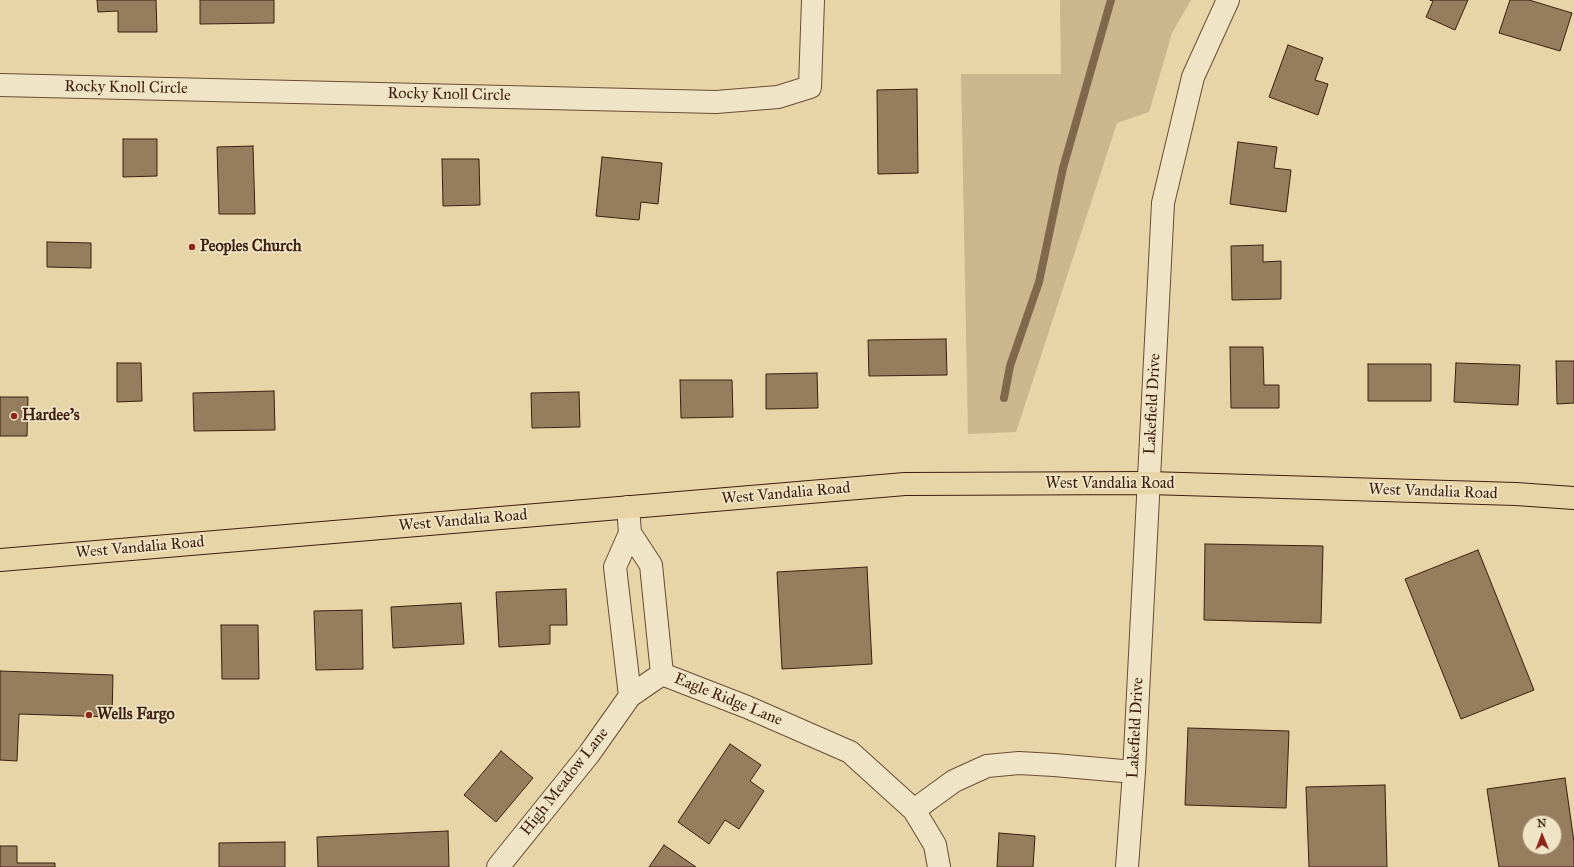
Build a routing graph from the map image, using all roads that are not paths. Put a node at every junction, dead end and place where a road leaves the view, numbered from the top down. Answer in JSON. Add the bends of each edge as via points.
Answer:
{"nodes":[{"id":1,"x":813,"y":0,"type":"edge"},
{"id":2,"x":1228,"y":0,"type":"edge"},
{"id":3,"x":0,"y":85,"type":"edge"},
{"id":4,"x":1149,"y":483,"type":"junction"},
{"id":5,"x":1574,"y":498,"type":"edge"},
{"id":6,"x":628,"y":507,"type":"junction"},
{"id":7,"x":630,"y":533,"type":"junction"},
{"id":8,"x":0,"y":560,"type":"edge"},
{"id":9,"x":662,"y":674,"type":"junction"},
{"id":10,"x":630,"y":696,"type":"junction"},
{"id":11,"x":1134,"y":772,"type":"junction"},
{"id":12,"x":914,"y":810,"type":"junction"},
{"id":13,"x":498,"y":867,"type":"edge"},
{"id":14,"x":939,"y":867,"type":"edge"},
{"id":15,"x":1127,"y":867,"type":"edge"}],
"edges":[{"from":1,"to":3,"type":"street","name":"Rocky Knoll Circle","via":[[810,87],[778,96],[716,102]]},
{"from":2,"to":4,"type":"street","name":"Lakefield Drive","via":[[1193,77],[1163,203]]},
{"from":4,"to":5,"type":"main road","name":"West Vandalia Road"},
{"from":4,"to":6,"type":"main road","name":"West Vandalia Road","via":[[905,484]]},
{"from":4,"to":11,"type":"street","name":"Lakefield Drive"},
{"from":6,"to":7,"type":"street"},
{"from":6,"to":8,"type":"main road","name":"West Vandalia Road"},
{"from":7,"to":9,"type":"street","name":"Eagle Ridge Lane","via":[[651,565]]},
{"from":7,"to":10,"type":"street","via":[[615,567]]},
{"from":9,"to":10,"type":"street","name":"High Meadow Lane"},
{"from":9,"to":12,"type":"street","name":"Eagle Ridge Lane","via":[[754,710],[850,752]]},
{"from":10,"to":13,"type":"street","name":"High Meadow Lane","via":[[589,754]]},
{"from":11,"to":12,"type":"street","via":[[1019,763],[987,766],[954,780]]},
{"from":11,"to":15,"type":"street","name":"Lakefield Drive"},
{"from":12,"to":14,"type":"street","name":"Eagle Ridge Lane","via":[[935,845]]}]}
